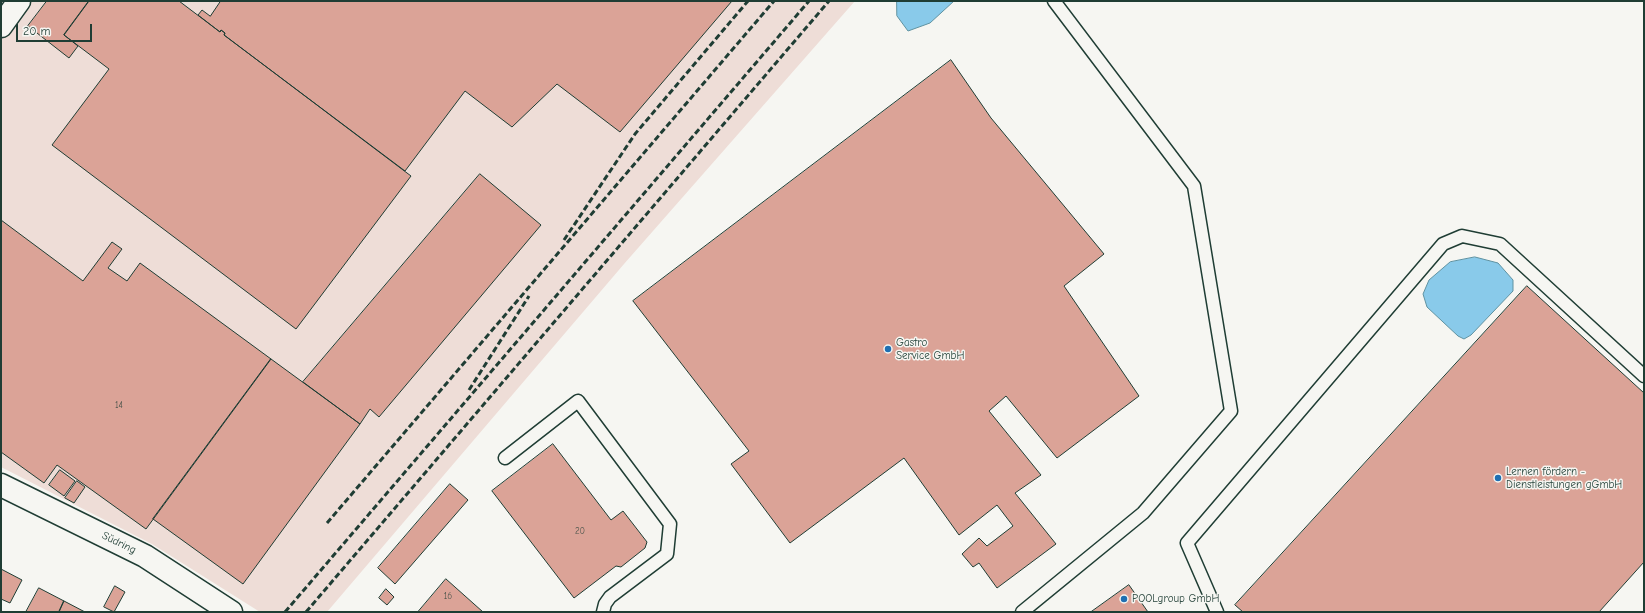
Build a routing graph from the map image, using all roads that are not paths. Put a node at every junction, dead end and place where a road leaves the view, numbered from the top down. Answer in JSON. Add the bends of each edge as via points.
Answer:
{"nodes":[{"id":1,"x":19,"y":1,"type":"edge"},
{"id":2,"x":1054,"y":1,"type":"edge"},
{"id":3,"x":1,"y":26,"type":"edge"},
{"id":4,"x":1644,"y":376,"type":"edge"},
{"id":5,"x":505,"y":458,"type":"dead end"},
{"id":6,"x":1,"y":485,"type":"edge"},
{"id":7,"x":231,"y":612,"type":"edge"},
{"id":8,"x":603,"y":612,"type":"edge"},
{"id":9,"x":1022,"y":612,"type":"edge"},
{"id":10,"x":1218,"y":612,"type":"edge"}],
"edges":[{"from":1,"to":3,"type":"street"},
{"from":2,"to":9,"type":"lane","via":[[1194,186],[1231,411],[1143,513]]},
{"from":4,"to":10,"type":"lane","via":[[1500,244],[1462,236],[1443,244],[1187,543]]},
{"from":5,"to":8,"type":"lane","via":[[578,400],[670,524],[667,554],[610,597]]},
{"from":6,"to":7,"type":"street","name":"Südring","via":[[145,556]]}]}
